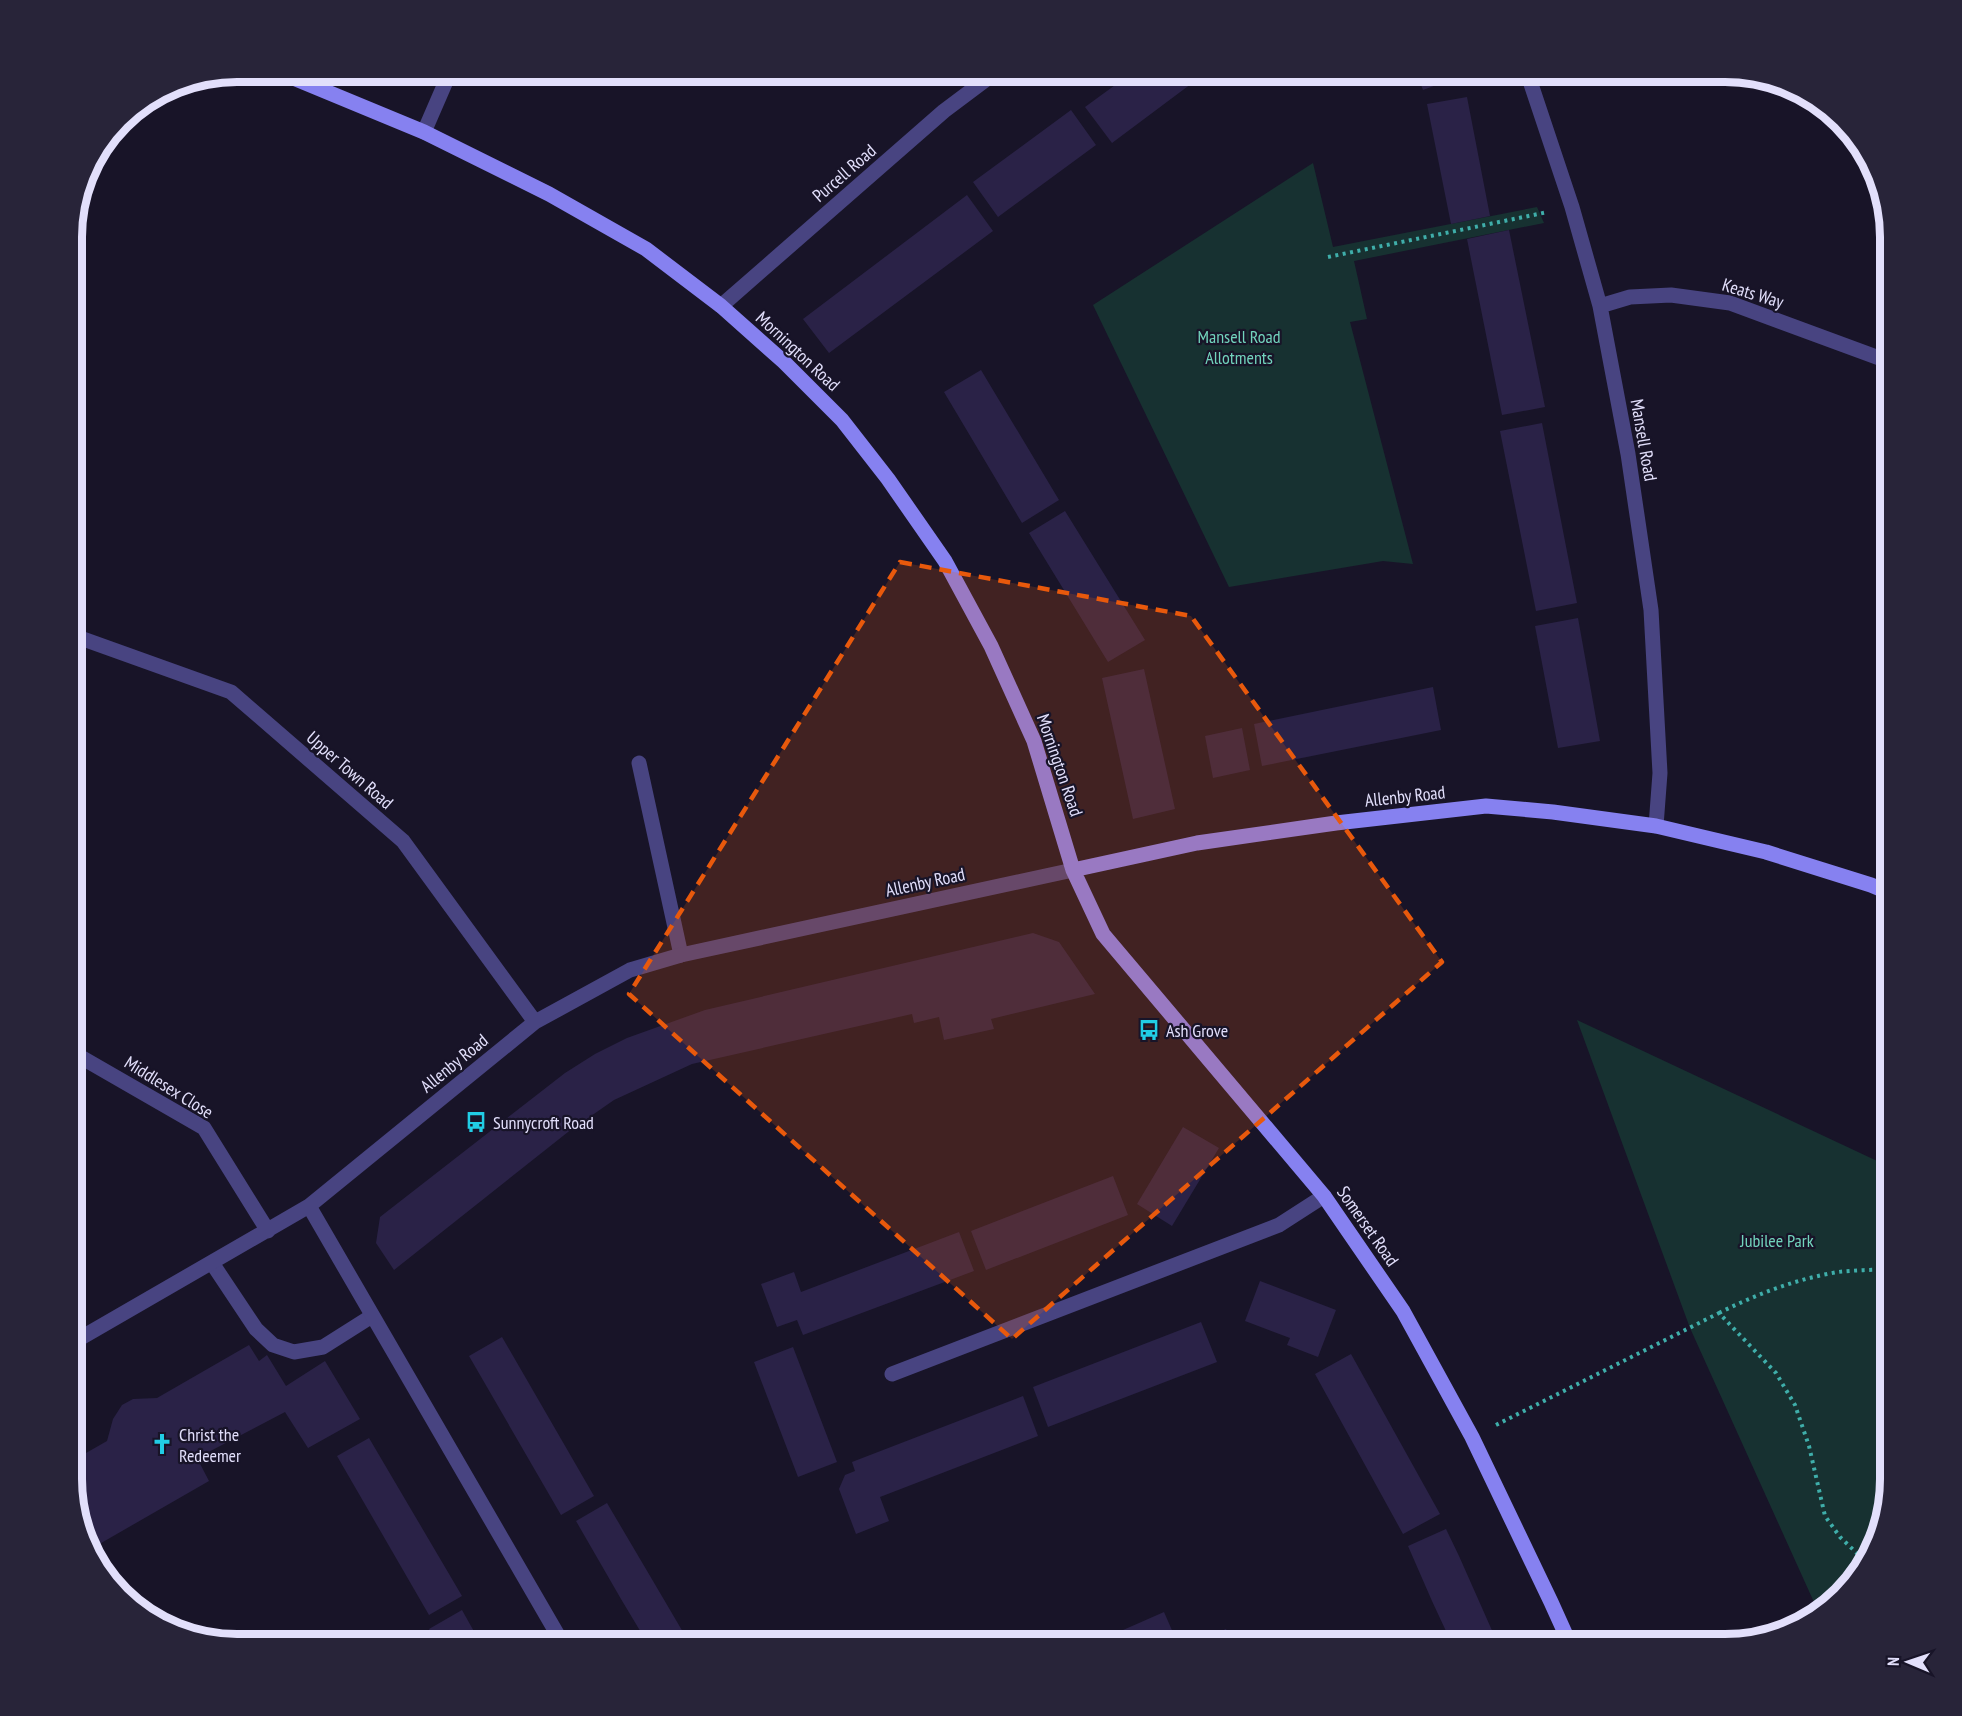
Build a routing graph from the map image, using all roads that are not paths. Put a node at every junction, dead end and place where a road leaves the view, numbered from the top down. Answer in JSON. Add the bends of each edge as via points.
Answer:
{"nodes":[{"id":1,"x":982,"y":82,"type":"edge"},
{"id":2,"x":1530,"y":82,"type":"edge"},
{"id":3,"x":305,"y":83,"type":"edge"},
{"id":4,"x":445,"y":83,"type":"edge"},
{"id":5,"x":424,"y":132,"type":"junction"},
{"id":6,"x":721,"y":306,"type":"junction"},
{"id":7,"x":1600,"y":306,"type":"junction"},
{"id":8,"x":1879,"y":358,"type":"edge"},
{"id":9,"x":83,"y":639,"type":"edge"},
{"id":10,"x":639,"y":763,"type":"dead end"},
{"id":11,"x":1656,"y":826,"type":"junction"},
{"id":12,"x":1073,"y":870,"type":"junction"},
{"id":13,"x":1880,"y":889,"type":"edge"},
{"id":14,"x":681,"y":956,"type":"junction"},
{"id":15,"x":535,"y":1022,"type":"junction"},
{"id":16,"x":83,"y":1058,"type":"edge"},
{"id":17,"x":1324,"y":1196,"type":"junction"},
{"id":18,"x":309,"y":1206,"type":"junction"},
{"id":19,"x":268,"y":1231,"type":"junction"},
{"id":20,"x":212,"y":1263,"type":"junction"},
{"id":21,"x":372,"y":1316,"type":"junction"},
{"id":22,"x":83,"y":1336,"type":"edge"},
{"id":23,"x":892,"y":1374,"type":"dead end"},
{"id":24,"x":557,"y":1634,"type":"edge"},
{"id":25,"x":1565,"y":1634,"type":"edge"}],
"edges":[{"from":1,"to":6,"type":"street","name":"Purcell Road","via":[[944,111]]},
{"from":2,"to":7,"type":"street","name":"Mansell Road"},
{"from":3,"to":5,"type":"street","name":"Mornington Road"},
{"from":4,"to":5,"type":"street"},
{"from":5,"to":6,"type":"street","name":"Mornington Road","via":[[549,194],[646,249]]},
{"from":6,"to":12,"type":"street","name":"Mornington Road","via":[[842,420],[945,561],[992,646],[1034,741]]},
{"from":7,"to":8,"type":"street","name":"Keats Way","via":[[1630,297],[1671,295],[1730,303]]},
{"from":7,"to":11,"type":"street","name":"Mansell Road","via":[[1628,454],[1651,610],[1660,773]]},
{"from":9,"to":15,"type":"street","name":"Upper Town Road","via":[[231,692],[403,841]]},
{"from":10,"to":14,"type":"street"},
{"from":11,"to":12,"type":"street","name":"Allenby Road","via":[[1486,806],[1197,843]]},
{"from":11,"to":13,"type":"street","name":"Allenby Road","via":[[1766,852]]},
{"from":12,"to":14,"type":"street","name":"Allenby Road"},
{"from":12,"to":17,"type":"street","name":"Somerset Road","via":[[1103,934]]},
{"from":14,"to":15,"type":"street","name":"Allenby Road","via":[[630,970]]},
{"from":15,"to":18,"type":"street","name":"Allenby Road"},
{"from":16,"to":19,"type":"street","name":"Middlesex Close","via":[[204,1128]]},
{"from":17,"to":23,"type":"street","via":[[1279,1225]]},
{"from":17,"to":25,"type":"street","name":"Somerset Road","via":[[1403,1311],[1472,1437]]},
{"from":18,"to":19,"type":"street","name":"Allenby Road"},
{"from":18,"to":21,"type":"street"},
{"from":19,"to":20,"type":"street","name":"Allenby Road"},
{"from":20,"to":21,"type":"street","via":[[256,1329],[273,1345],[294,1352],[323,1347]]},
{"from":20,"to":22,"type":"street","name":"Allenby Road"},
{"from":21,"to":24,"type":"street"}]}
